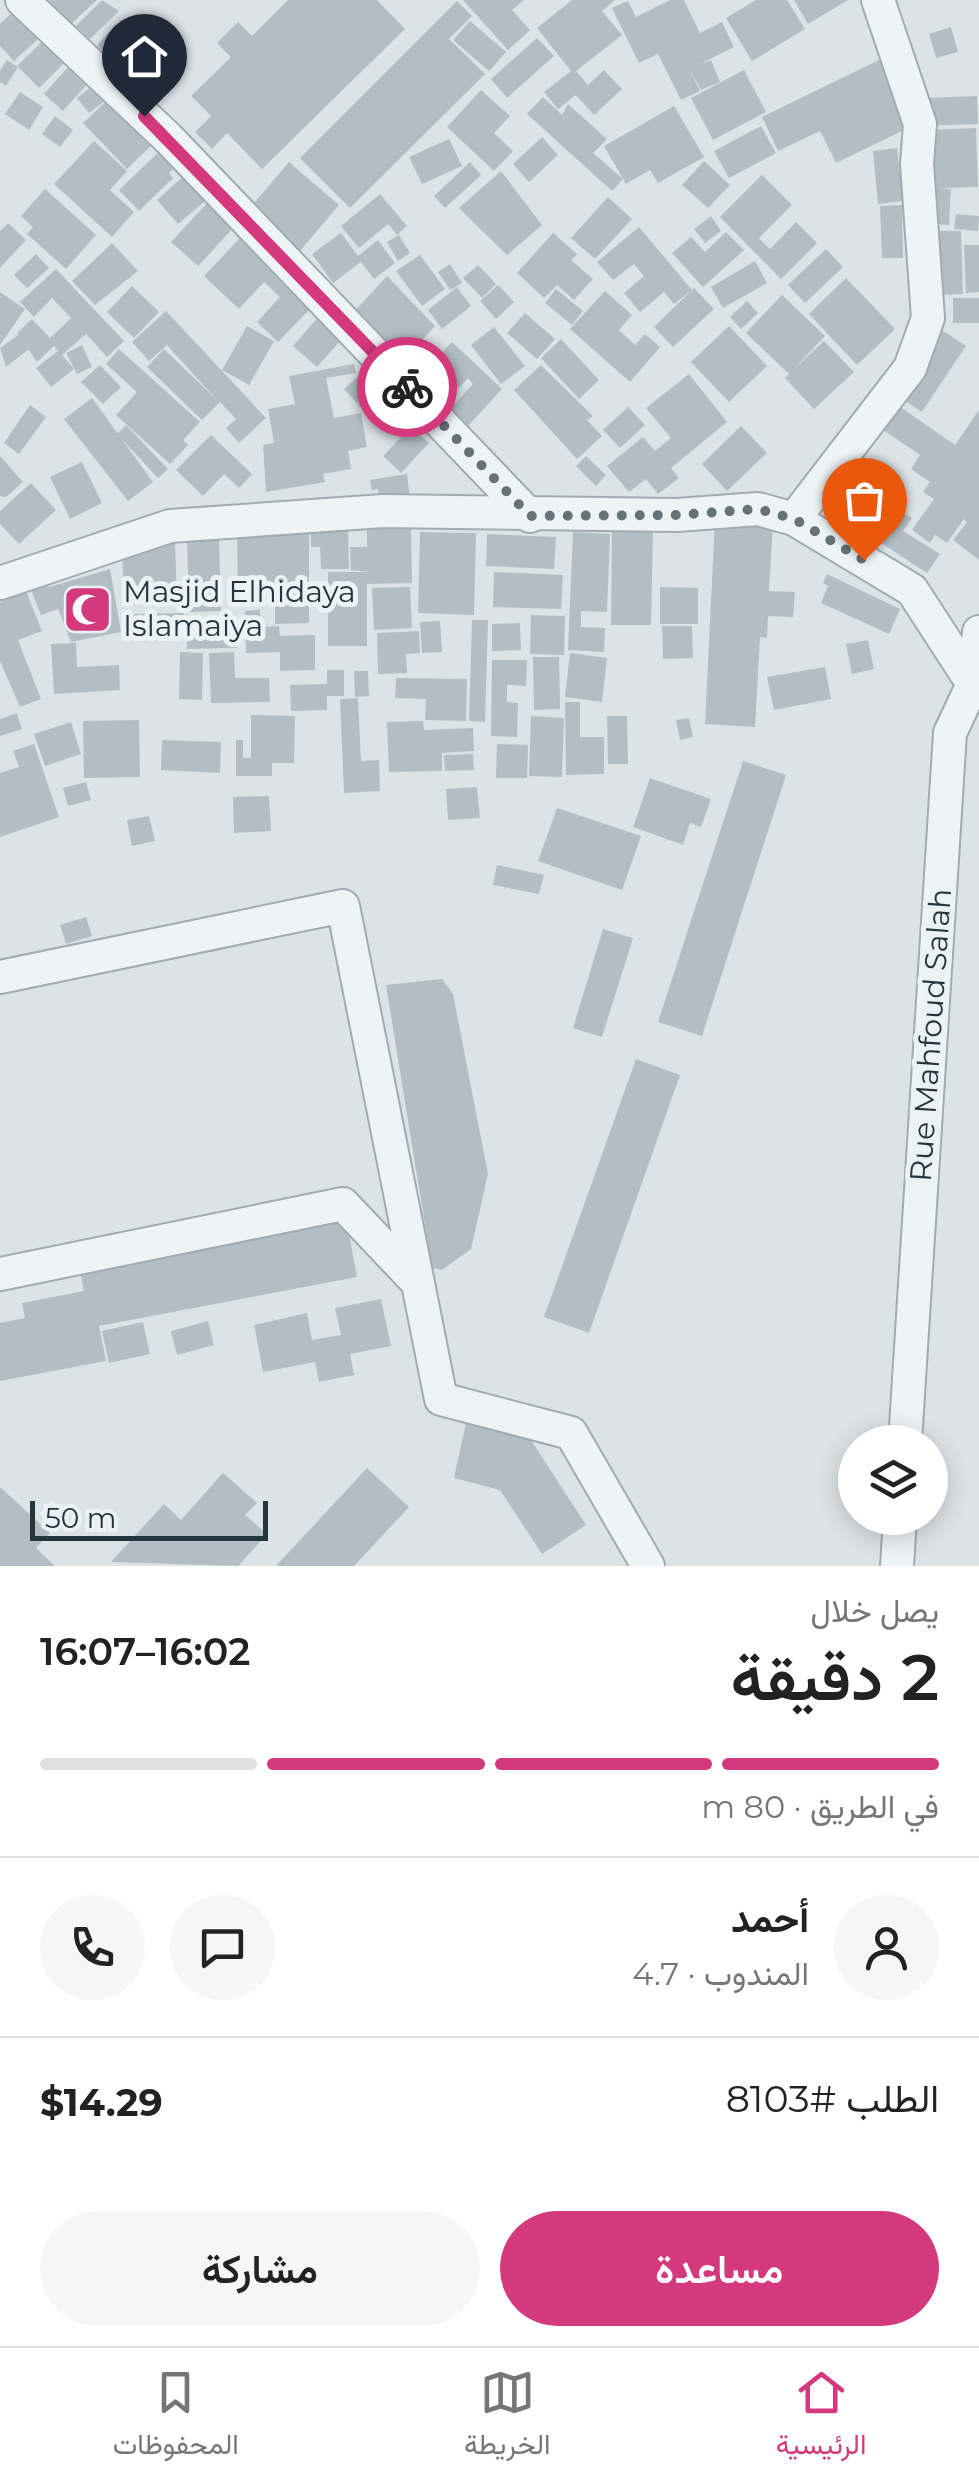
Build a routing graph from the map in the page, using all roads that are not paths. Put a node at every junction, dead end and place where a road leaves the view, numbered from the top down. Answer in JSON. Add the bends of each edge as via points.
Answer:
{"nodes":[{"id":1,"x":22,"y":0,"type":"edge"},
{"id":2,"x":878,"y":0,"type":"edge"},
{"id":3,"x":530,"y":516,"type":"junction"},
{"id":4,"x":794,"y":519,"type":"junction"},
{"id":5,"x":0,"y":583,"type":"edge"},
{"id":6,"x":979,"y":632,"type":"edge"},
{"id":7,"x":976,"y":683,"type":"edge"},
{"id":8,"x":0,"y":977,"type":"edge"},
{"id":9,"x":0,"y":1274,"type":"edge"},
{"id":10,"x":416,"y":1281,"type":"junction"},
{"id":11,"x":906,"y":1425,"type":"edge"},
{"id":12,"x":899,"y":1535,"type":"edge"},
{"id":13,"x":648,"y":1566,"type":"edge"},
{"id":14,"x":897,"y":1566,"type":"edge"}],
"edges":[{"from":1,"to":3,"type":"street","via":[[169,138]]},
{"from":2,"to":4,"type":"street","via":[[920,124],[928,318],[910,368]]},
{"from":3,"to":4,"type":"street","via":[[758,509]]},
{"from":3,"to":5,"type":"street","via":[[383,512],[170,526]]},
{"from":4,"to":7,"type":"street","via":[[912,590]]},
{"from":6,"to":7,"type":"street","name":"Rue Mahfoud Salah"},
{"from":7,"to":11,"type":"street","name":"Rue Mahfoud Salah","via":[[950,733]]},
{"from":8,"to":10,"type":"street","via":[[343,906]]},
{"from":9,"to":10,"type":"street","via":[[343,1204]]},
{"from":10,"to":13,"type":"street","via":[[441,1399],[571,1433]]},
{"from":12,"to":14,"type":"street"}]}
